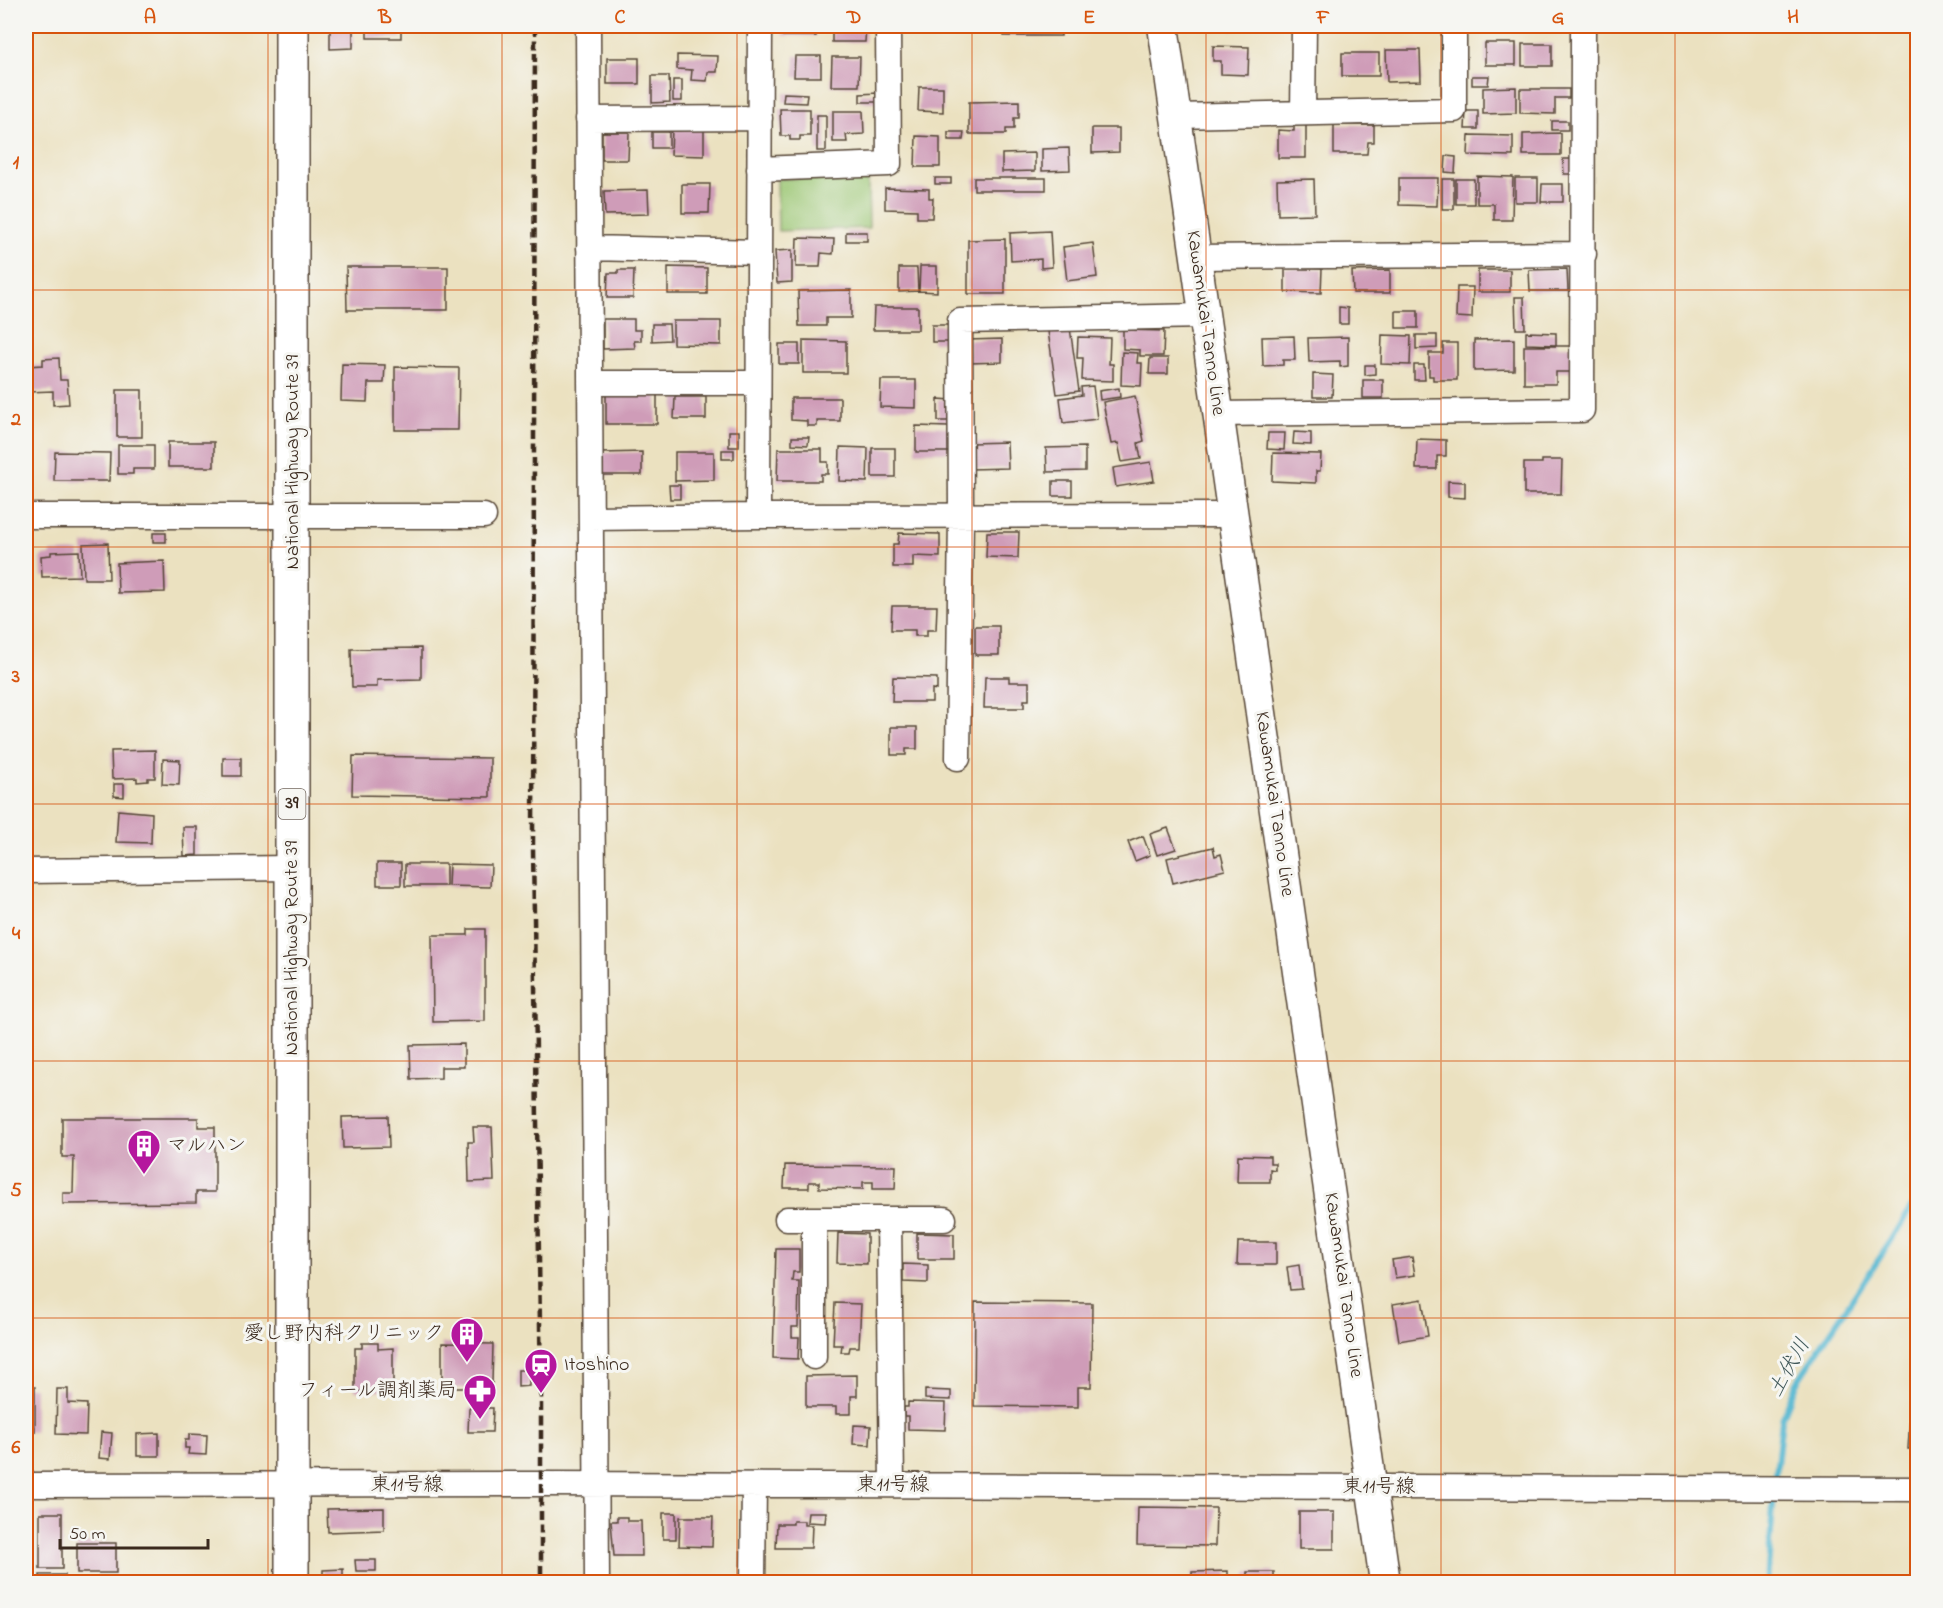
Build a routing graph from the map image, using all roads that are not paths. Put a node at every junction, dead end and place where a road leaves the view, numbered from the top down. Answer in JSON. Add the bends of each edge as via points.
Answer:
{"nodes":[{"id":1,"x":292,"y":26,"type":"edge"},
{"id":2,"x":588,"y":26,"type":"edge"},
{"id":3,"x":760,"y":26,"type":"edge"},
{"id":4,"x":888,"y":26,"type":"edge"},
{"id":5,"x":1163,"y":26,"type":"edge"},
{"id":6,"x":1304,"y":26,"type":"edge"},
{"id":7,"x":1454,"y":26,"type":"edge"},
{"id":8,"x":1583,"y":26,"type":"edge"},
{"id":9,"x":1303,"y":113,"type":"junction"},
{"id":10,"x":1176,"y":116,"type":"junction"},
{"id":11,"x":760,"y":118,"type":"junction"},
{"id":12,"x":588,"y":119,"type":"junction"},
{"id":13,"x":759,"y":169,"type":"junction"},
{"id":14,"x":589,"y":248,"type":"junction"},
{"id":15,"x":759,"y":252,"type":"junction"},
{"id":16,"x":1584,"y":254,"type":"junction"},
{"id":17,"x":1196,"y":257,"type":"junction"},
{"id":18,"x":1204,"y":316,"type":"junction"},
{"id":19,"x":590,"y":382,"type":"junction"},
{"id":20,"x":758,"y":383,"type":"junction"},
{"id":21,"x":1218,"y":414,"type":"junction"},
{"id":22,"x":961,"y":515,"type":"junction"},
{"id":23,"x":1233,"y":515,"type":"junction"},
{"id":24,"x":26,"y":516,"type":"edge"},
{"id":25,"x":484,"y":516,"type":"dead end"},
{"id":26,"x":758,"y":516,"type":"junction"},
{"id":27,"x":293,"y":517,"type":"junction"},
{"id":28,"x":591,"y":519,"type":"junction"},
{"id":29,"x":958,"y":758,"type":"dead end"},
{"id":30,"x":292,"y":868,"type":"junction"},
{"id":31,"x":26,"y":871,"type":"edge"},
{"id":32,"x":787,"y":1219,"type":"dead end"},
{"id":33,"x":814,"y":1219,"type":"junction"},
{"id":34,"x":888,"y":1219,"type":"junction"},
{"id":35,"x":945,"y":1219,"type":"dead end"},
{"id":36,"x":814,"y":1357,"type":"dead end"},
{"id":37,"x":26,"y":1485,"type":"edge"},
{"id":38,"x":597,"y":1485,"type":"junction"},
{"id":39,"x":754,"y":1485,"type":"junction"},
{"id":40,"x":892,"y":1485,"type":"junction"},
{"id":41,"x":292,"y":1486,"type":"junction"},
{"id":42,"x":1371,"y":1487,"type":"junction"},
{"id":43,"x":1917,"y":1489,"type":"edge"},
{"id":44,"x":292,"y":1582,"type":"edge"},
{"id":45,"x":597,"y":1582,"type":"edge"},
{"id":46,"x":753,"y":1582,"type":"edge"},
{"id":47,"x":1385,"y":1582,"type":"edge"}],
"edges":[{"from":1,"to":27,"type":"highway","name":"National Highway Route 39","number":"39"},
{"from":2,"to":12,"type":"street"},
{"from":3,"to":11,"type":"street"},
{"from":4,"to":13,"type":"street","via":[[889,164]]},
{"from":5,"to":10,"type":"main road","name":"Kawamukai Tanno Line"},
{"from":6,"to":9,"type":"street"},
{"from":7,"to":9,"type":"street","via":[[1454,110]]},
{"from":8,"to":16,"type":"street"},
{"from":9,"to":10,"type":"street"},
{"from":10,"to":17,"type":"main road","name":"Kawamukai Tanno Line"},
{"from":11,"to":12,"type":"street"},
{"from":11,"to":13,"type":"street"},
{"from":12,"to":14,"type":"street"},
{"from":13,"to":15,"type":"street"},
{"from":14,"to":15,"type":"street"},
{"from":14,"to":19,"type":"street"},
{"from":15,"to":20,"type":"street"},
{"from":16,"to":17,"type":"street"},
{"from":16,"to":21,"type":"street","via":[[1582,410]]},
{"from":17,"to":18,"type":"main road","name":"Kawamukai Tanno Line"},
{"from":18,"to":21,"type":"main road","name":"Kawamukai Tanno Line"},
{"from":18,"to":22,"type":"street","via":[[960,321]]},
{"from":19,"to":20,"type":"street"},
{"from":19,"to":28,"type":"street"},
{"from":20,"to":26,"type":"street"},
{"from":21,"to":23,"type":"main road","name":"Kawamukai Tanno Line"},
{"from":22,"to":23,"type":"street"},
{"from":22,"to":26,"type":"street"},
{"from":22,"to":29,"type":"street"},
{"from":23,"to":42,"type":"main road","name":"Kawamukai Tanno Line"},
{"from":24,"to":27,"type":"street"},
{"from":25,"to":27,"type":"street"},
{"from":26,"to":28,"type":"street"},
{"from":27,"to":30,"type":"highway","name":"National Highway Route 39","number":"39"},
{"from":28,"to":38,"type":"street"},
{"from":30,"to":31,"type":"street"},
{"from":30,"to":41,"type":"highway","name":"National Highway Route 39","number":"39"},
{"from":32,"to":33,"type":"street"},
{"from":33,"to":34,"type":"street"},
{"from":33,"to":36,"type":"street"},
{"from":34,"to":35,"type":"street"},
{"from":34,"to":40,"type":"street"},
{"from":37,"to":41,"type":"street","name":"東11号線"},
{"from":38,"to":39,"type":"street","name":"東11号線"},
{"from":38,"to":41,"type":"street","name":"東11号線"},
{"from":38,"to":45,"type":"street"},
{"from":39,"to":40,"type":"street","name":"東11号線"},
{"from":39,"to":46,"type":"street"},
{"from":40,"to":42,"type":"street","name":"東11号線"},
{"from":41,"to":44,"type":"highway","name":"National Highway Route 39","number":"39"},
{"from":42,"to":43,"type":"street","name":"東11号線"},
{"from":42,"to":47,"type":"main road","name":"Kawamukai Tanno Line"}]}
